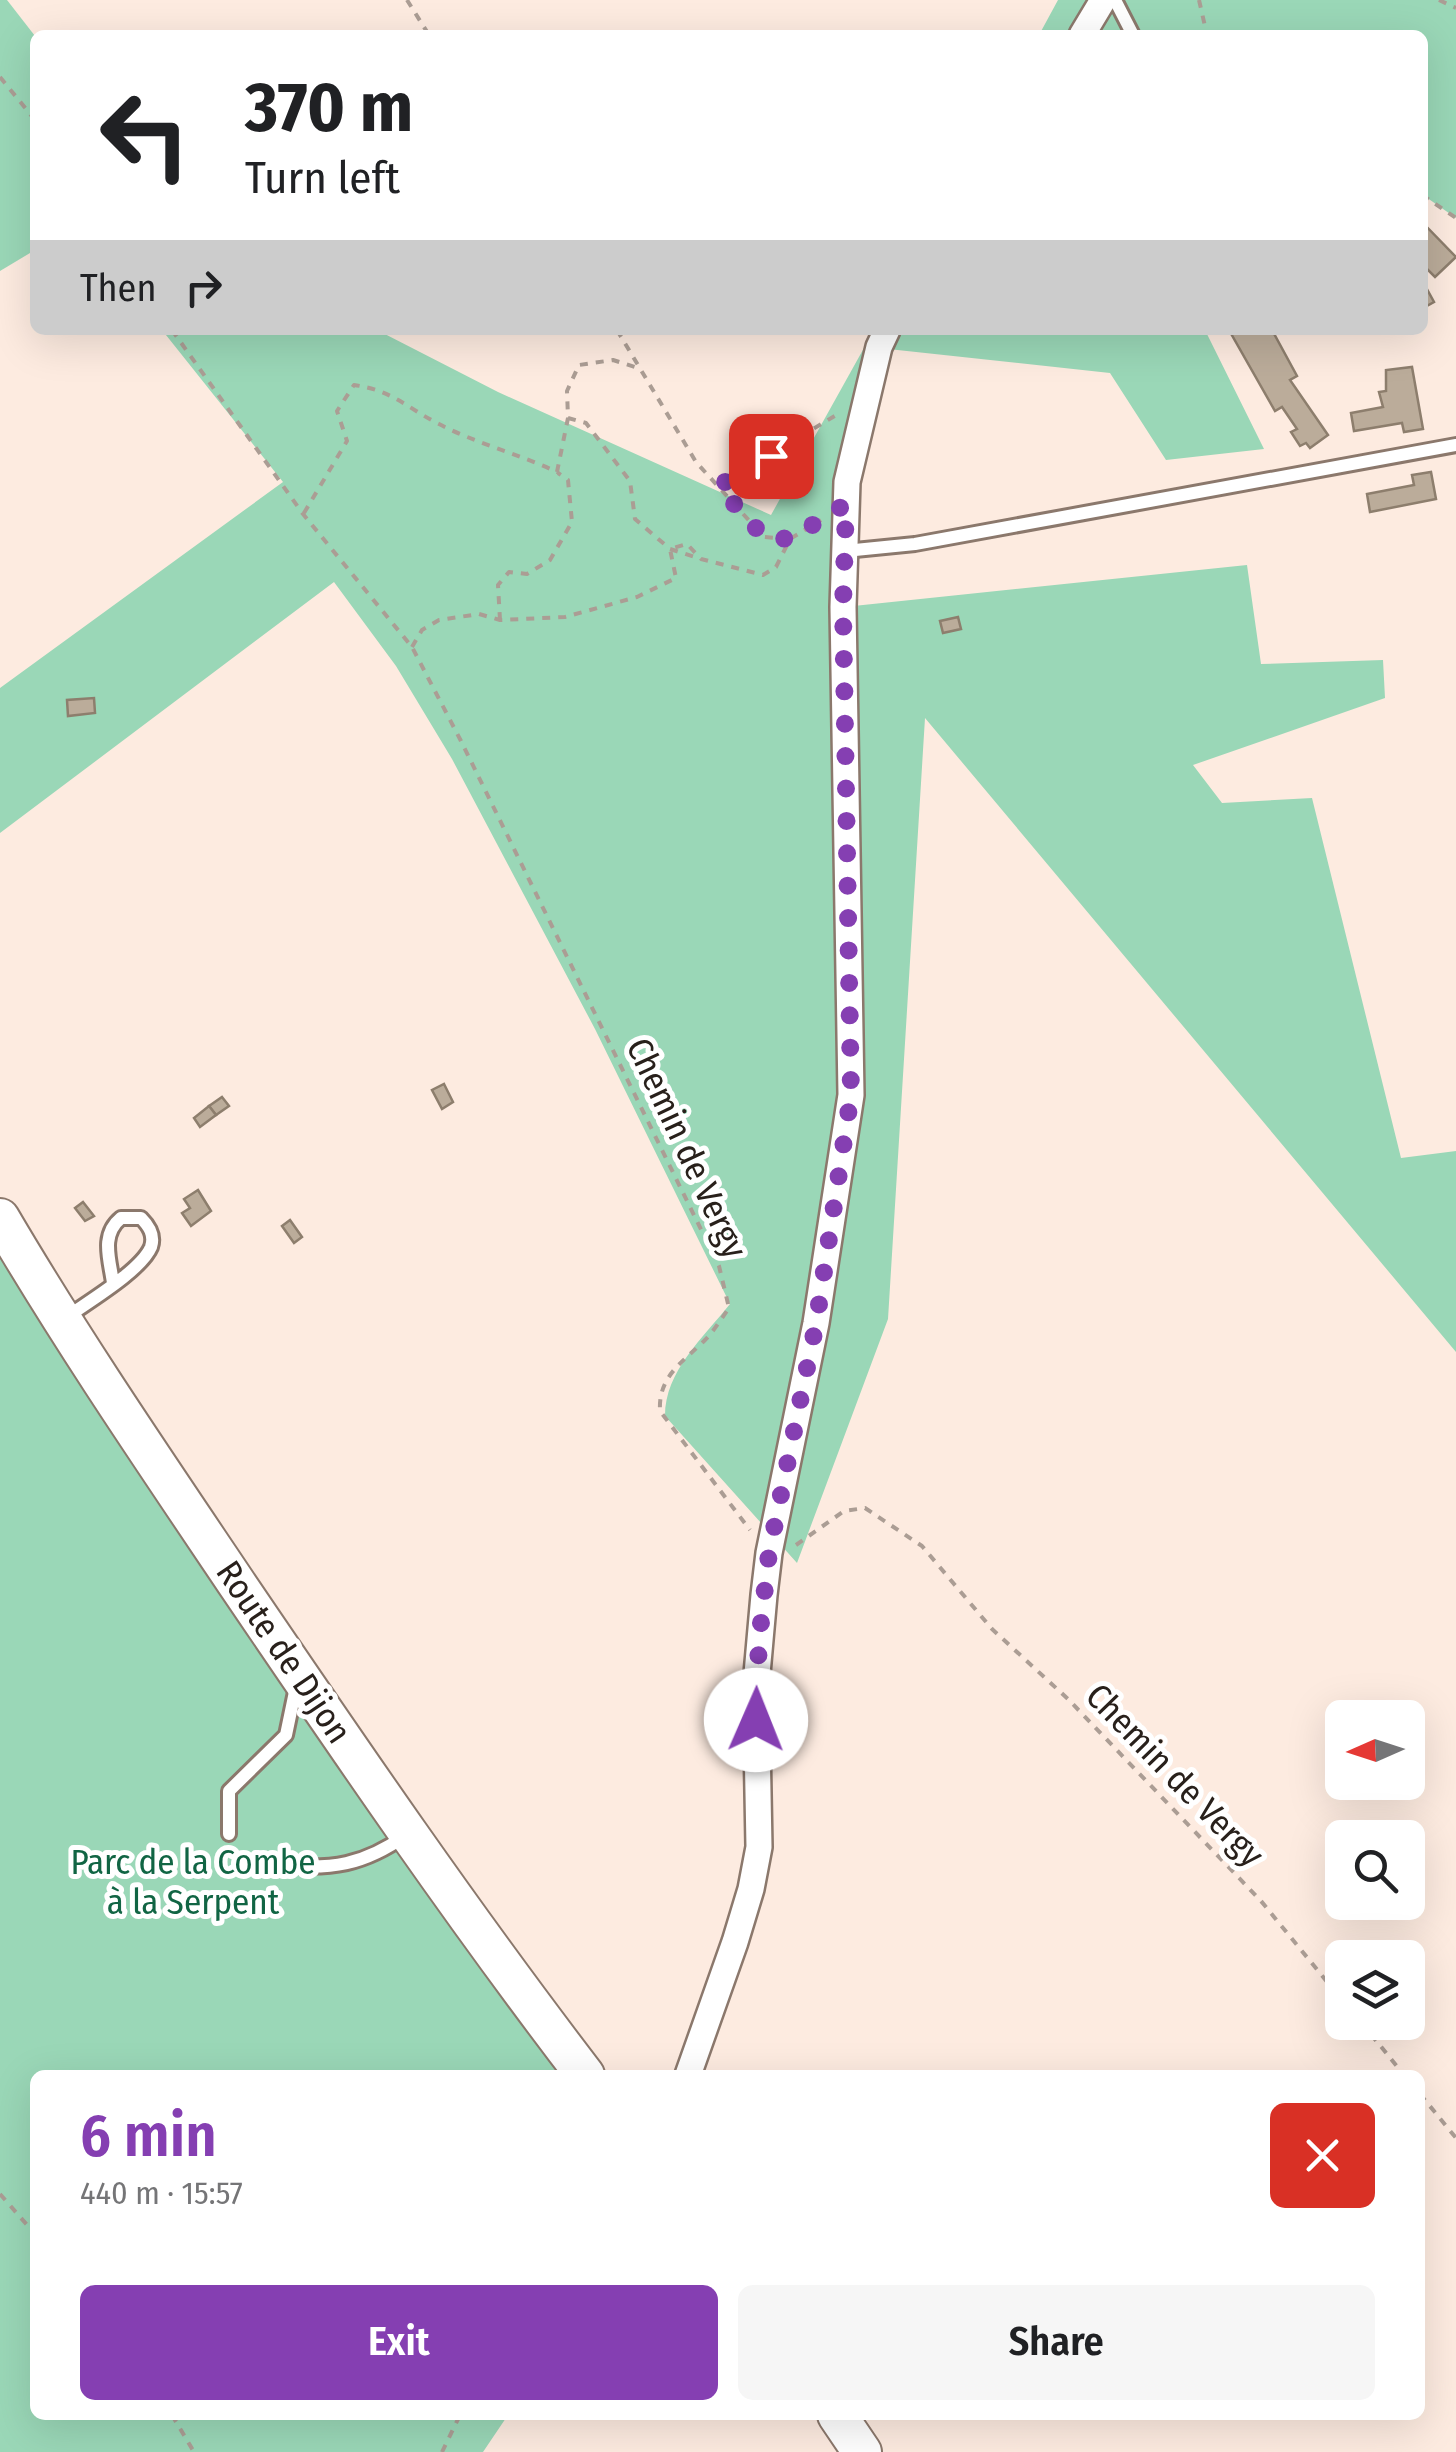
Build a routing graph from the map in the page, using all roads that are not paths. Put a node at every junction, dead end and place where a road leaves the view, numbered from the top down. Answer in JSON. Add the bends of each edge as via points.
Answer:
{"nodes":[{"id":1,"x":1103,"y":0,"type":"edge"},
{"id":2,"x":1115,"y":0,"type":"edge"},
{"id":3,"x":1085,"y":30,"type":"edge"},
{"id":4,"x":1131,"y":30,"type":"edge"},
{"id":5,"x":885,"y":335,"type":"edge"},
{"id":6,"x":1456,"y":445,"type":"edge"},
{"id":7,"x":845,"y":550,"type":"junction"},
{"id":8,"x":0,"y":1218,"type":"edge"},
{"id":9,"x":113,"y":1283,"type":"junction"},
{"id":10,"x":62,"y":1320,"type":"junction"},
{"id":11,"x":299,"y":1675,"type":"junction"},
{"id":12,"x":229,"y":1834,"type":"dead end"},
{"id":13,"x":407,"y":1834,"type":"junction"},
{"id":14,"x":281,"y":1865,"type":"dead end"},
{"id":15,"x":581,"y":2070,"type":"edge"},
{"id":16,"x":690,"y":2070,"type":"edge"},
{"id":17,"x":840,"y":2420,"type":"edge"},
{"id":18,"x":862,"y":2452,"type":"edge"}],
"edges":[{"from":1,"to":3,"type":"street"},
{"from":2,"to":4,"type":"lane"},
{"from":5,"to":7,"type":"street","via":[[847,482]]},
{"from":6,"to":7,"type":"lane","via":[[915,544]]},
{"from":7,"to":16,"type":"street","via":[[851,1095],[816,1324],[769,1553],[756,1674],[759,1848]]},
{"from":8,"to":10,"type":"main road","name":"Route de Dijon"},
{"from":9,"to":9,"type":"lane","via":[[151,1246],[150,1228],[141,1218],[126,1216],[112,1225]]},
{"from":9,"to":10,"type":"lane"},
{"from":10,"to":11,"type":"main road","name":"Route de Dijon"},
{"from":11,"to":12,"type":"lane","via":[[286,1735],[229,1791]]},
{"from":11,"to":13,"type":"main road","name":"Route de Dijon"},
{"from":13,"to":14,"type":"lane","via":[[340,1866]]},
{"from":13,"to":15,"type":"main road","name":"Route de Dijon"},
{"from":17,"to":18,"type":"main road"}]}
